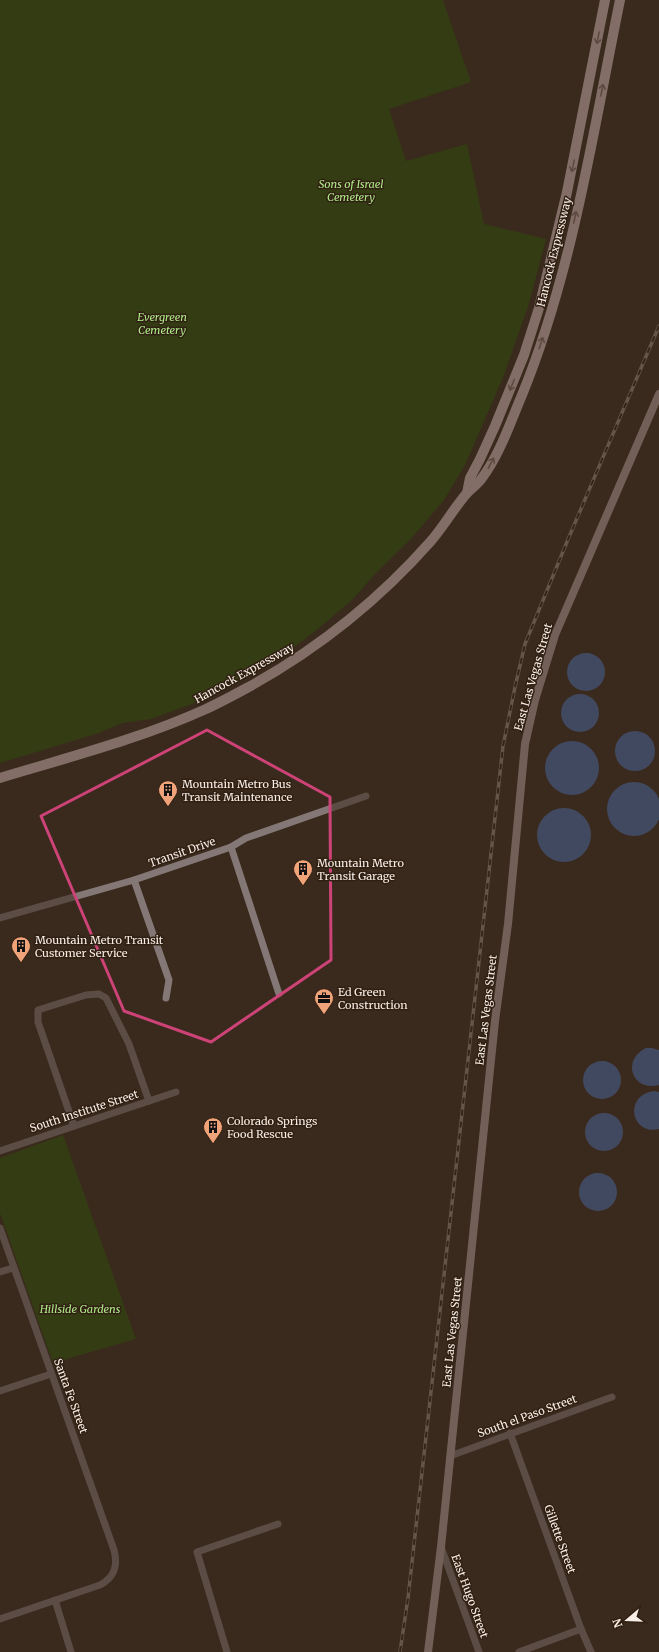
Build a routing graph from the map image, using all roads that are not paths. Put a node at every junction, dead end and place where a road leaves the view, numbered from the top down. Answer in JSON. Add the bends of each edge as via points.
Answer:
{"nodes":[{"id":1,"x":605,"y":0,"type":"edge"},
{"id":2,"x":620,"y":0,"type":"edge"},
{"id":3,"x":659,"y":394,"type":"edge"},
{"id":4,"x":467,"y":493,"type":"junction"},
{"id":5,"x":0,"y":778,"type":"edge"},
{"id":6,"x":366,"y":796,"type":"dead end"},
{"id":7,"x":231,"y":847,"type":"junction"},
{"id":8,"x":134,"y":880,"type":"junction"},
{"id":9,"x":0,"y":918,"type":"edge"},
{"id":10,"x":279,"y":994,"type":"dead end"},
{"id":11,"x":166,"y":998,"type":"dead end"},
{"id":12,"x":176,"y":1092,"type":"dead end"},
{"id":13,"x":149,"y":1101,"type":"junction"},
{"id":14,"x":74,"y":1126,"type":"junction"},
{"id":15,"x":0,"y":1151,"type":"edge"},
{"id":16,"x":0,"y":1228,"type":"edge"},
{"id":17,"x":14,"y":1268,"type":"junction"},
{"id":18,"x":0,"y":1272,"type":"edge"},
{"id":19,"x":51,"y":1374,"type":"junction"},
{"id":20,"x":0,"y":1391,"type":"edge"},
{"id":21,"x":612,"y":1397,"type":"dead end"},
{"id":22,"x":510,"y":1434,"type":"junction"},
{"id":23,"x":450,"y":1456,"type":"junction"},
{"id":24,"x":278,"y":1524,"type":"dead end"},
{"id":25,"x":441,"y":1547,"type":"junction"},
{"id":26,"x":55,"y":1600,"type":"junction"},
{"id":27,"x":0,"y":1619,"type":"edge"},
{"id":28,"x":581,"y":1629,"type":"junction"},
{"id":29,"x":71,"y":1652,"type":"edge"},
{"id":30,"x":227,"y":1652,"type":"edge"},
{"id":31,"x":428,"y":1652,"type":"edge"},
{"id":32,"x":479,"y":1652,"type":"edge"},
{"id":33,"x":519,"y":1652,"type":"edge"},
{"id":34,"x":591,"y":1652,"type":"edge"}],
"edges":[{"from":1,"to":4,"type":"main road","name":"Hancock Expressway","one_way":true,"via":[[567,192],[539,308],[524,355],[470,478]]},
{"from":4,"to":2,"type":"main road","name":"Hancock Expressway","one_way":true,"via":[[481,480],[507,431],[552,312],[570,244]]},
{"from":3,"to":23,"type":"street","name":"East Las Vegas Street","via":[[555,635],[535,700],[525,744]]},
{"from":4,"to":5,"type":"main road","name":"Hancock Expressway","via":[[430,542],[377,595],[324,639],[274,673],[188,717]]},
{"from":6,"to":7,"type":"street","name":"Transit Drive","via":[[246,838]]},
{"from":7,"to":8,"type":"street","name":"Transit Drive"},
{"from":7,"to":10,"type":"street"},
{"from":8,"to":9,"type":"street","name":"Transit Drive"},
{"from":8,"to":11,"type":"street","via":[[169,980]]},
{"from":12,"to":13,"type":"street","name":"South Institute Street"},
{"from":13,"to":14,"type":"street","name":"South Institute Street"},
{"from":13,"to":14,"type":"street","via":[[129,1044],[106,998],[100,994],[86,995],[38,1010],[38,1022]]},
{"from":14,"to":15,"type":"street","name":"South Institute Street"},
{"from":16,"to":17,"type":"street","name":"Santa Fe Street"},
{"from":17,"to":18,"type":"street"},
{"from":17,"to":19,"type":"street","name":"Santa Fe Street"},
{"from":19,"to":20,"type":"street"},
{"from":19,"to":26,"type":"street","name":"Santa Fe Street","via":[[114,1550],[116,1565],[114,1572],[100,1585]]},
{"from":21,"to":22,"type":"street","name":"South el Paso Street"},
{"from":22,"to":23,"type":"street","name":"South el Paso Street"},
{"from":22,"to":28,"type":"street","name":"Gillette Street"},
{"from":23,"to":25,"type":"street","name":"East Las Vegas Street"},
{"from":24,"to":30,"type":"street","via":[[197,1552]]},
{"from":25,"to":31,"type":"street","name":"East Las Vegas Street"},
{"from":25,"to":32,"type":"street","name":"East Hugo Street"},
{"from":26,"to":27,"type":"street"},
{"from":26,"to":29,"type":"street"},
{"from":28,"to":33,"type":"street"},
{"from":28,"to":34,"type":"street","name":"Gillette Street"}]}
